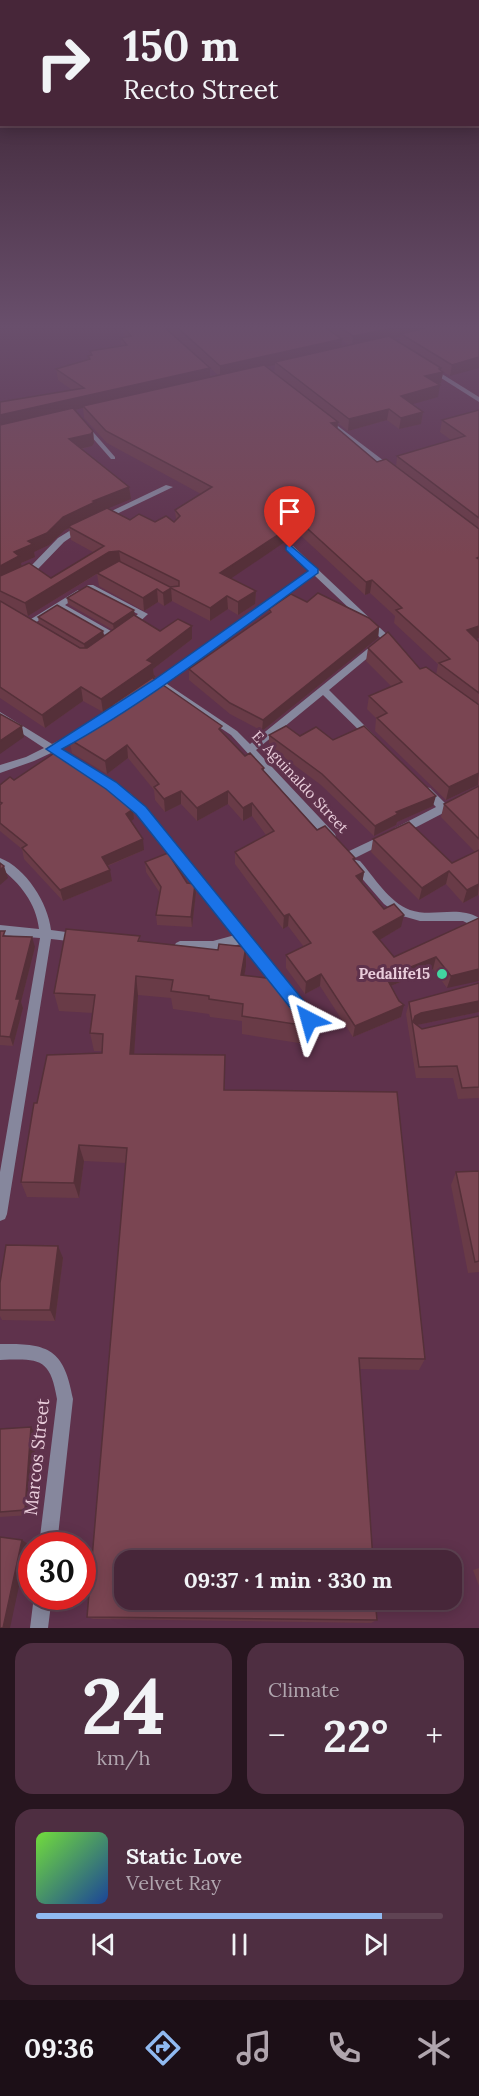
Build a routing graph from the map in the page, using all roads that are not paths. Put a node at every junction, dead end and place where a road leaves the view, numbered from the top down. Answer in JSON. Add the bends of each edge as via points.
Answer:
{"nodes":[{"id":1,"x":320,"y":415,"type":"edge"},
{"id":2,"x":83,"y":423,"type":"edge"},
{"id":3,"x":113,"y":458,"type":"dead end"},
{"id":4,"x":394,"y":473,"type":"edge"},
{"id":5,"x":168,"y":487,"type":"dead end"},
{"id":6,"x":290,"y":548,"type":"dead end"},
{"id":7,"x":315,"y":571,"type":"junction"},
{"id":8,"x":98,"y":581,"type":"edge"},
{"id":9,"x":0,"y":586,"type":"edge"},
{"id":10,"x":90,"y":586,"type":"junction"},
{"id":11,"x":59,"y":605,"type":"junction"},
{"id":12,"x":18,"y":618,"type":"edge"},
{"id":13,"x":27,"y":624,"type":"junction"},
{"id":14,"x":36,"y":629,"type":"edge"},
{"id":15,"x":386,"y":638,"type":"junction"},
{"id":16,"x":404,"y":654,"type":"edge"},
{"id":17,"x":158,"y":683,"type":"junction"},
{"id":18,"x":323,"y":690,"type":"junction"},
{"id":19,"x":141,"y":694,"type":"edge"},
{"id":20,"x":0,"y":715,"type":"edge"},
{"id":21,"x":88,"y":729,"type":"edge"},
{"id":22,"x":379,"y":745,"type":"edge"},
{"id":23,"x":52,"y":749,"type":"junction"},
{"id":24,"x":250,"y":750,"type":"junction"},
{"id":25,"x":0,"y":769,"type":"edge"},
{"id":26,"x":419,"y":784,"type":"edge"},
{"id":27,"x":461,"y":799,"type":"edge"},
{"id":28,"x":443,"y":807,"type":"junction"},
{"id":29,"x":349,"y":856,"type":"junction"},
{"id":30,"x":0,"y":862,"type":"edge"},
{"id":31,"x":479,"y":924,"type":"edge"},
{"id":32,"x":0,"y":930,"type":"edge"},
{"id":33,"x":46,"y":935,"type":"junction"},
{"id":34,"x":244,"y":938,"type":"junction"},
{"id":35,"x":92,"y":939,"type":"edge"},
{"id":36,"x":170,"y":946,"type":"edge"},
{"id":37,"x":295,"y":1002,"type":"edge"},
{"id":38,"x":6,"y":1139,"type":"edge"},
{"id":39,"x":0,"y":1214,"type":"edge"},
{"id":40,"x":0,"y":1352,"type":"edge"},
{"id":41,"x":50,"y":1532,"type":"edge"},
{"id":42,"x":41,"y":1610,"type":"edge"},
{"id":43,"x":39,"y":1628,"type":"edge"}],
"edges":[{"from":1,"to":4,"type":"street"},
{"from":2,"to":3,"type":"street"},
{"from":5,"to":9,"type":"street","via":[[69,534],[34,568]]},
{"from":6,"to":7,"type":"street"},
{"from":7,"to":15,"type":"street"},
{"from":7,"to":17,"type":"street"},
{"from":8,"to":10,"type":"street"},
{"from":10,"to":11,"type":"street"},
{"from":10,"to":11,"type":"street","via":[[144,614],[143,618],[111,640]]},
{"from":11,"to":13,"type":"street"},
{"from":12,"to":13,"type":"street"},
{"from":13,"to":14,"type":"street"},
{"from":15,"to":16,"type":"street"},
{"from":15,"to":18,"type":"street"},
{"from":17,"to":19,"type":"street"},
{"from":17,"to":24,"type":"street","name":"E. Aguinaldo Street","via":[[215,718]]},
{"from":18,"to":22,"type":"street"},
{"from":18,"to":24,"type":"street"},
{"from":20,"to":23,"type":"street"},
{"from":21,"to":23,"type":"street"},
{"from":23,"to":25,"type":"street"},
{"from":23,"to":34,"type":"street","via":[[111,785],[141,810]]},
{"from":24,"to":29,"type":"street","name":"E. Aguinaldo Street"},
{"from":26,"to":28,"type":"street"},
{"from":27,"to":28,"type":"street"},
{"from":28,"to":29,"type":"street"},
{"from":29,"to":31,"type":"street","name":"E. Aguinaldo Street","via":[[403,912],[421,917],[462,915]]},
{"from":30,"to":33,"type":"street","via":[[35,898],[45,915]]},
{"from":32,"to":33,"type":"street"},
{"from":33,"to":35,"type":"street"},
{"from":33,"to":38,"type":"street"},
{"from":34,"to":36,"type":"street","via":[[213,946]]},
{"from":34,"to":37,"type":"street"},
{"from":38,"to":39,"type":"street"},
{"from":40,"to":41,"type":"street","name":"Marcos Street","via":[[40,1352],[54,1361],[63,1378],[65,1399]]},
{"from":42,"to":43,"type":"street"}]}
